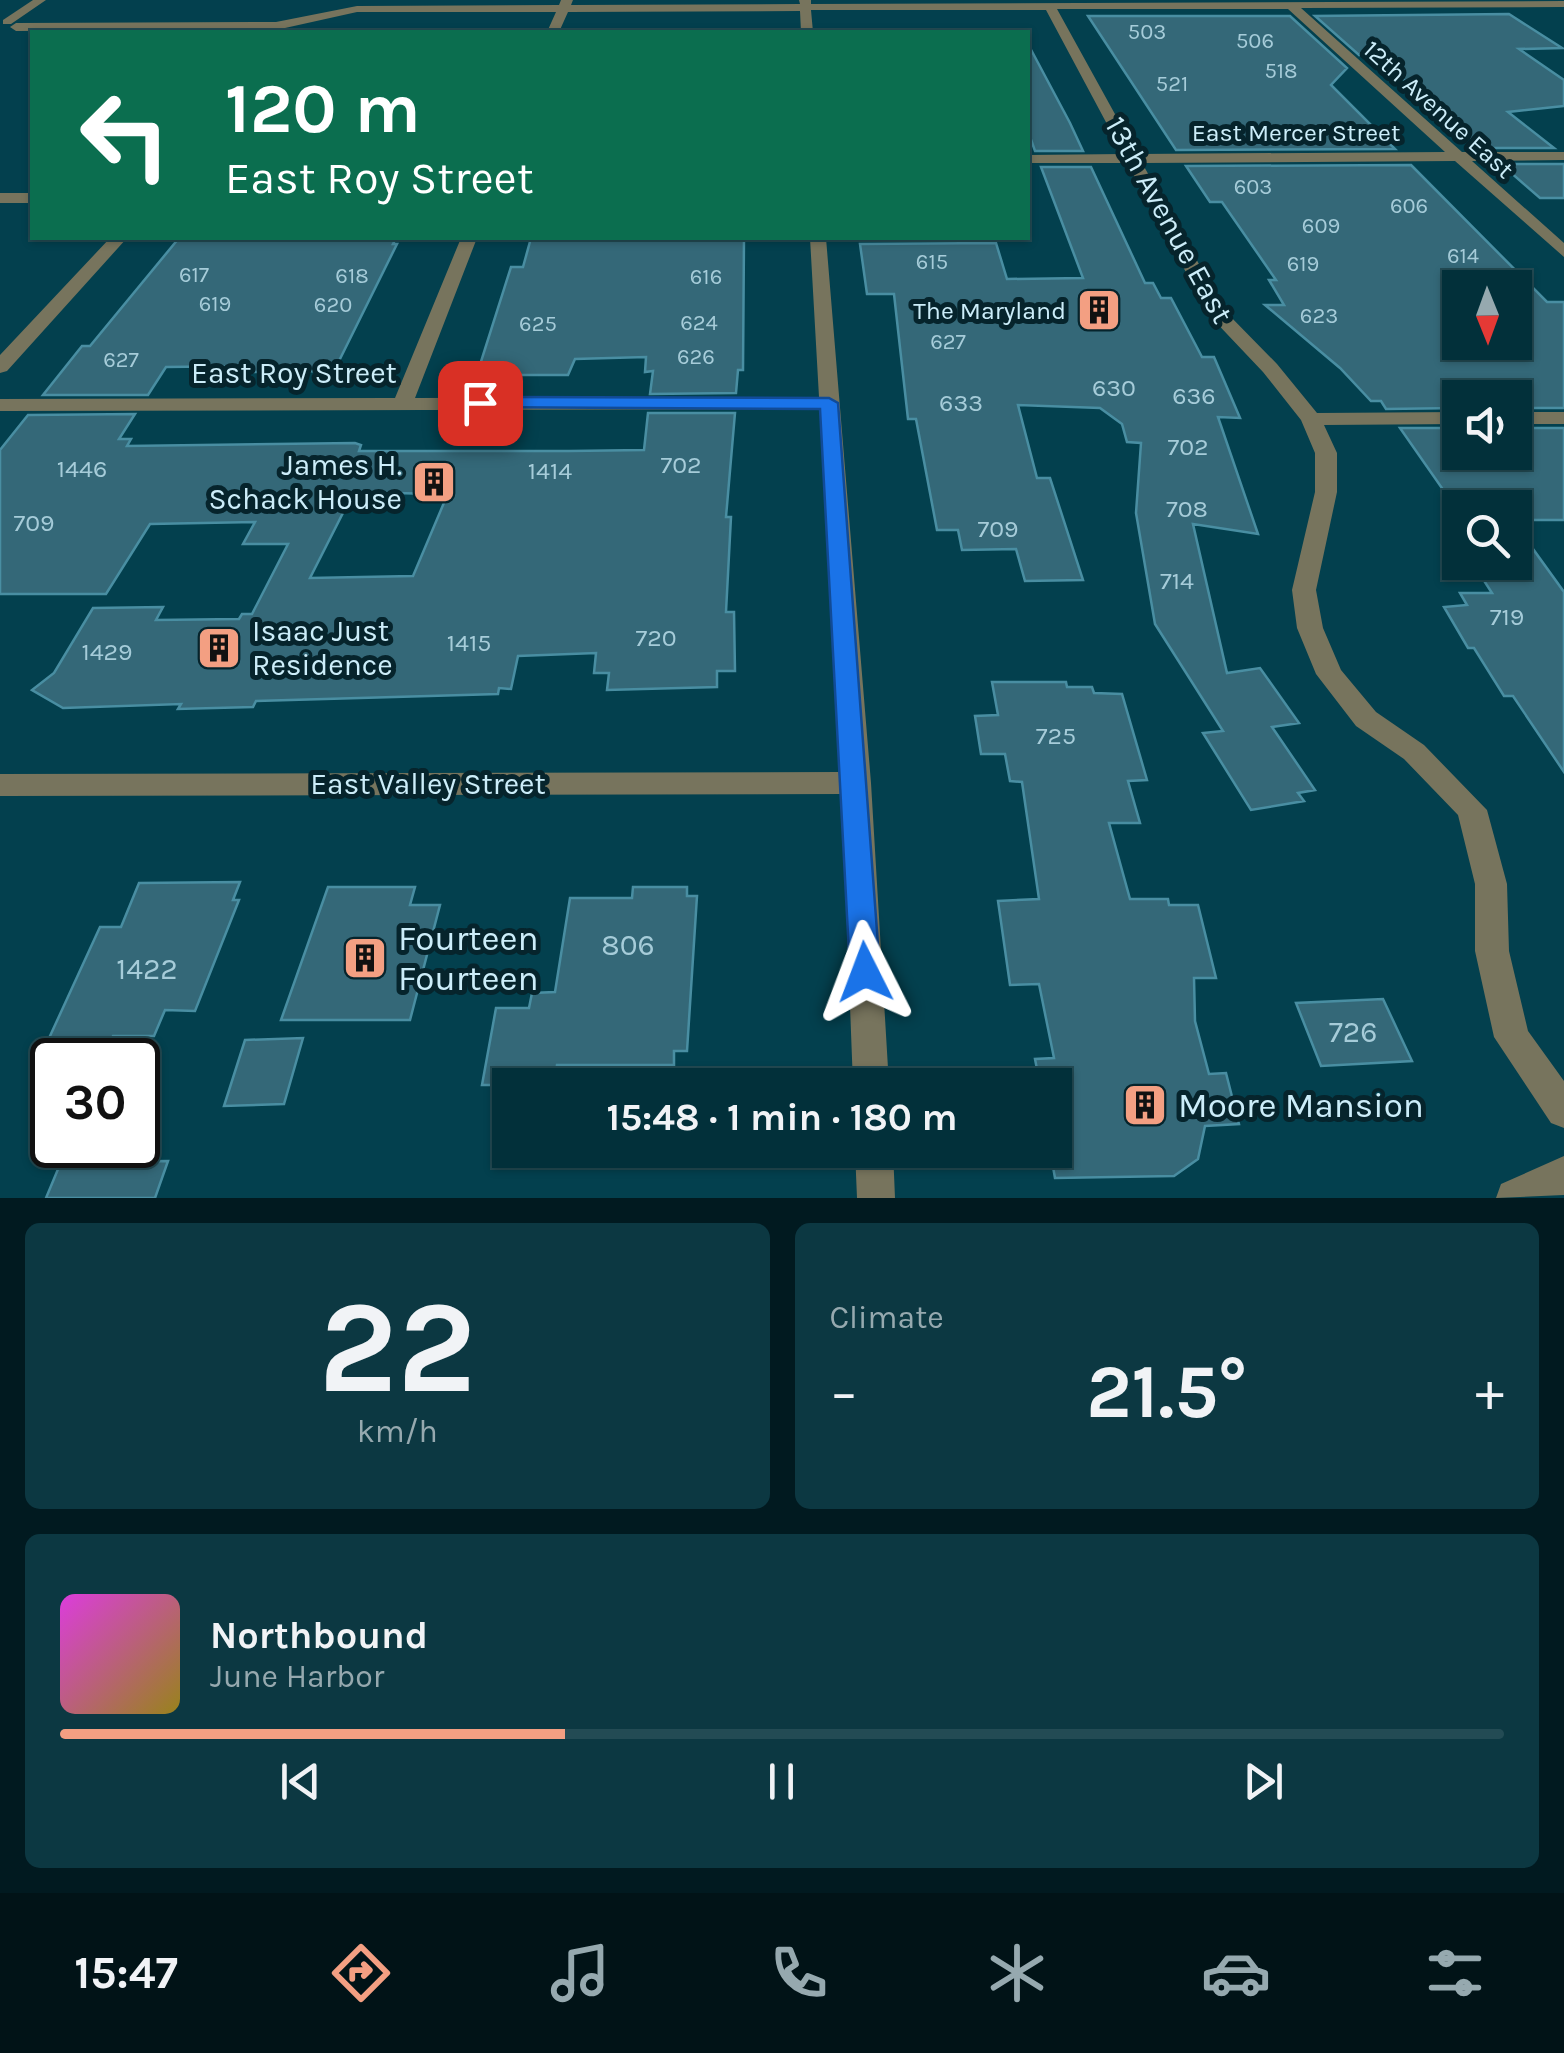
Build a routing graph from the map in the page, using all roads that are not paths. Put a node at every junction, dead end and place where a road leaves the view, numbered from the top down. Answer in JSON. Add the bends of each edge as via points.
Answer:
{"nodes":[{"id":1,"x":40,"y":0,"type":"edge"},
{"id":2,"x":336,"y":0,"type":"edge"},
{"id":3,"x":1535,"y":2,"type":"edge"},
{"id":4,"x":805,"y":3,"type":"edge"},
{"id":5,"x":1047,"y":3,"type":"edge"},
{"id":6,"x":1288,"y":3,"type":"edge"},
{"id":7,"x":565,"y":4,"type":"edge"},
{"id":8,"x":1564,"y":4,"type":"edge"},
{"id":9,"x":320,"y":17,"type":"junction"},
{"id":10,"x":1564,"y":20,"type":"edge"},
{"id":11,"x":6,"y":26,"type":"edge"},
{"id":12,"x":307,"y":30,"type":"edge"},
{"id":13,"x":554,"y":30,"type":"edge"},
{"id":14,"x":807,"y":30,"type":"edge"},
{"id":15,"x":1458,"y":156,"type":"junction"},
{"id":16,"x":1564,"y":156,"type":"edge"},
{"id":17,"x":1030,"y":158,"type":"edge"},
{"id":18,"x":1134,"y":158,"type":"junction"},
{"id":19,"x":0,"y":198,"type":"edge"},
{"id":20,"x":30,"y":198,"type":"edge"},
{"id":21,"x":117,"y":240,"type":"edge"},
{"id":22,"x":467,"y":240,"type":"edge"},
{"id":23,"x":818,"y":240,"type":"edge"},
{"id":24,"x":1564,"y":252,"type":"edge"},
{"id":25,"x":0,"y":367,"type":"edge"},
{"id":26,"x":403,"y":403,"type":"junction"},
{"id":27,"x":829,"y":403,"type":"junction"},
{"id":28,"x":0,"y":404,"type":"edge"},
{"id":29,"x":1442,"y":418,"type":"edge"},
{"id":30,"x":1532,"y":418,"type":"edge"},
{"id":31,"x":1564,"y":418,"type":"edge"},
{"id":32,"x":1312,"y":419,"type":"junction"},
{"id":33,"x":856,"y":784,"type":"junction"},
{"id":34,"x":0,"y":785,"type":"edge"},
{"id":35,"x":869,"y":1068,"type":"edge"},
{"id":36,"x":1564,"y":1111,"type":"edge"},
{"id":37,"x":875,"y":1168,"type":"edge"},
{"id":38,"x":1564,"y":1175,"type":"edge"},
{"id":39,"x":876,"y":1198,"type":"edge"},
{"id":40,"x":1516,"y":1198,"type":"edge"}],
"edges":[{"from":1,"to":11,"type":"street"},
{"from":2,"to":9,"type":"street"},
{"from":3,"to":6,"type":"street"},
{"from":3,"to":8,"type":"street"},
{"from":3,"to":10,"type":"street"},
{"from":4,"to":5,"type":"street"},
{"from":4,"to":7,"type":"street"},
{"from":4,"to":14,"type":"street"},
{"from":5,"to":6,"type":"street"},
{"from":5,"to":18,"type":"street","name":"13th Avenue East"},
{"from":6,"to":15,"type":"street","name":"12th Avenue East"},
{"from":7,"to":9,"type":"street","via":[[357,8]]},
{"from":7,"to":13,"type":"street"},
{"from":9,"to":11,"type":"street","via":[[276,26]]},
{"from":9,"to":12,"type":"street"},
{"from":15,"to":16,"type":"street","name":"East Mercer Street"},
{"from":15,"to":18,"type":"street","name":"East Mercer Street"},
{"from":15,"to":24,"type":"street","name":"12th Avenue East"},
{"from":17,"to":18,"type":"street","name":"East Mercer Street"},
{"from":18,"to":32,"type":"street","name":"13th Avenue East","via":[[1218,315]]},
{"from":19,"to":20,"type":"street"},
{"from":21,"to":25,"type":"street"},
{"from":22,"to":26,"type":"street"},
{"from":23,"to":27,"type":"street"},
{"from":26,"to":27,"type":"street","name":"East Roy Street"},
{"from":26,"to":28,"type":"street","name":"East Roy Street"},
{"from":27,"to":33,"type":"street"},
{"from":29,"to":32,"type":"street"},
{"from":30,"to":31,"type":"street"},
{"from":32,"to":36,"type":"street","name":"13th Avenue East","via":[[1326,454],[1326,492],[1304,590],[1310,628],[1328,674],[1366,719],[1414,752],[1472,810],[1491,884],[1492,951],[1512,1038]]},
{"from":33,"to":34,"type":"street","name":"East Valley Street"},
{"from":33,"to":35,"type":"street"},
{"from":37,"to":39,"type":"street"},
{"from":38,"to":40,"type":"street"}]}
